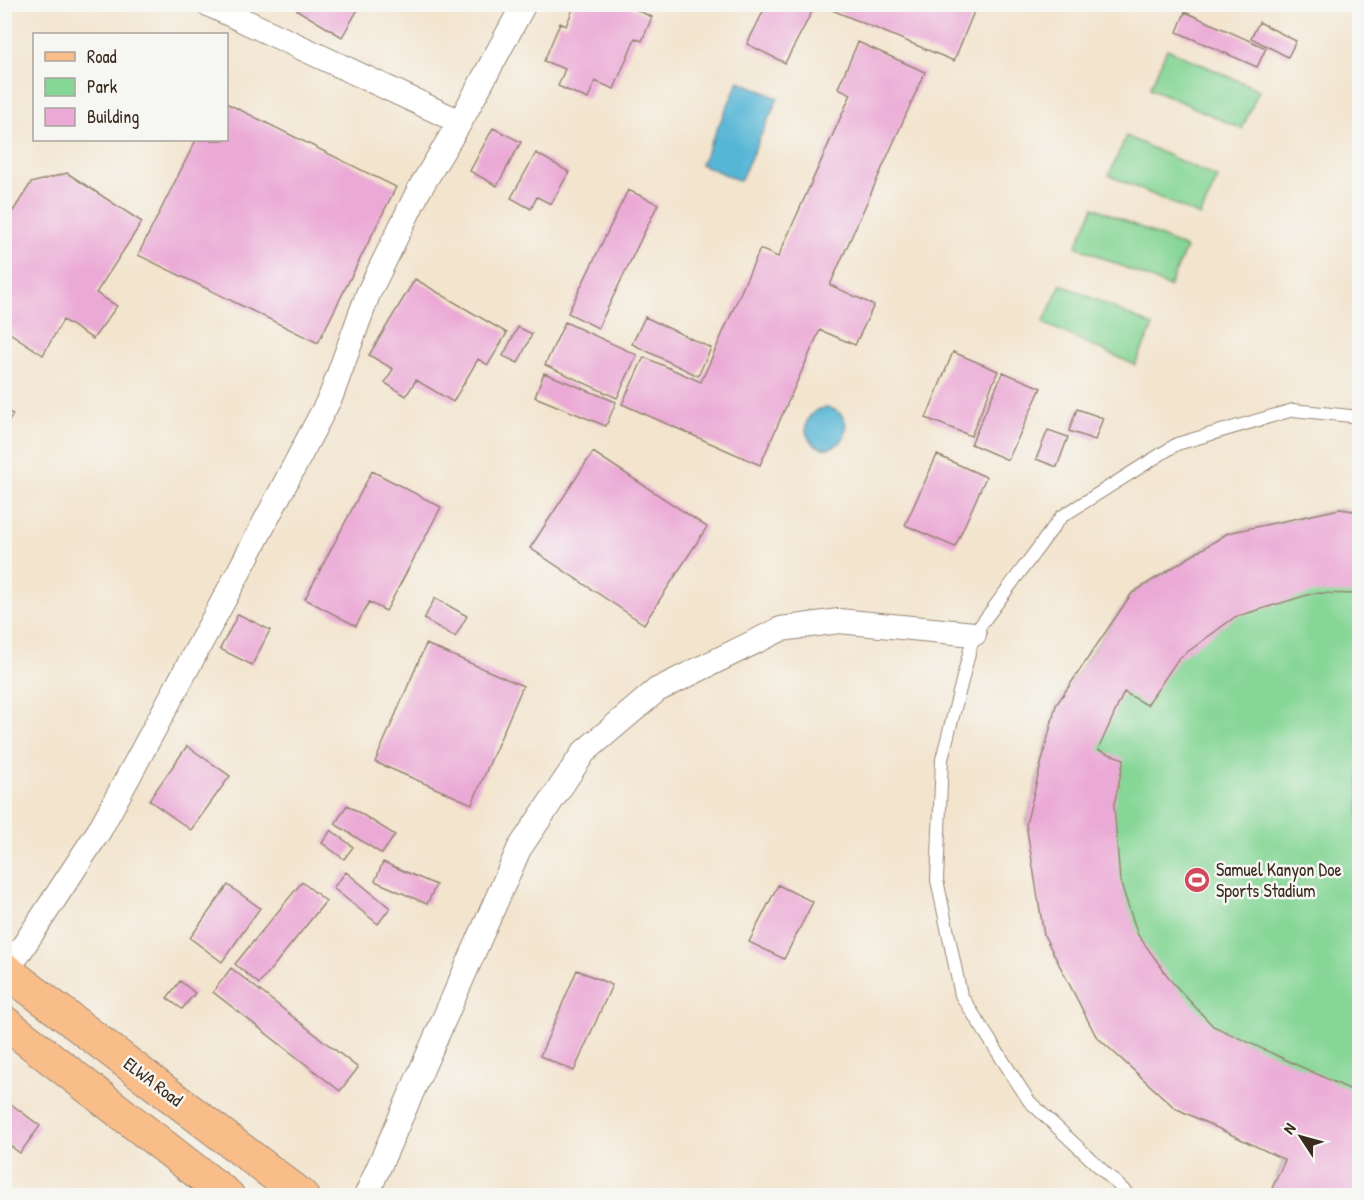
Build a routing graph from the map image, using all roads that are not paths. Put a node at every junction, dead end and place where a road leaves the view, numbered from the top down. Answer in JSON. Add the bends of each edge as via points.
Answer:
{"nodes":[{"id":1,"x":208,"y":4,"type":"edge"},
{"id":2,"x":524,"y":4,"type":"edge"},
{"id":3,"x":460,"y":122,"type":"junction"},
{"id":4,"x":1359,"y":417,"type":"edge"},
{"id":5,"x":974,"y":634,"type":"junction"},
{"id":6,"x":6,"y":970,"type":"edge"},
{"id":7,"x":4,"y":1022,"type":"edge"},
{"id":8,"x":228,"y":1196,"type":"edge"},
{"id":9,"x":302,"y":1196,"type":"edge"},
{"id":10,"x":366,"y":1196,"type":"edge"},
{"id":11,"x":1130,"y":1196,"type":"edge"}],
"edges":[{"from":1,"to":3,"type":"street"},
{"from":2,"to":3,"type":"street"},
{"from":3,"to":6,"type":"street","via":[[419,190],[368,294],[331,396],[234,581],[99,831]]},
{"from":4,"to":5,"type":"lane","via":[[1293,410],[1177,444],[1061,517]]},
{"from":5,"to":10,"type":"street","via":[[839,621],[781,629],[657,690],[584,752],[519,849]]},
{"from":5,"to":11,"type":"lane","via":[[942,759],[937,880],[962,995],[1029,1101]]},
{"from":6,"to":9,"type":"main road","name":"ELWA Road"},
{"from":7,"to":8,"type":"main road"}]}
